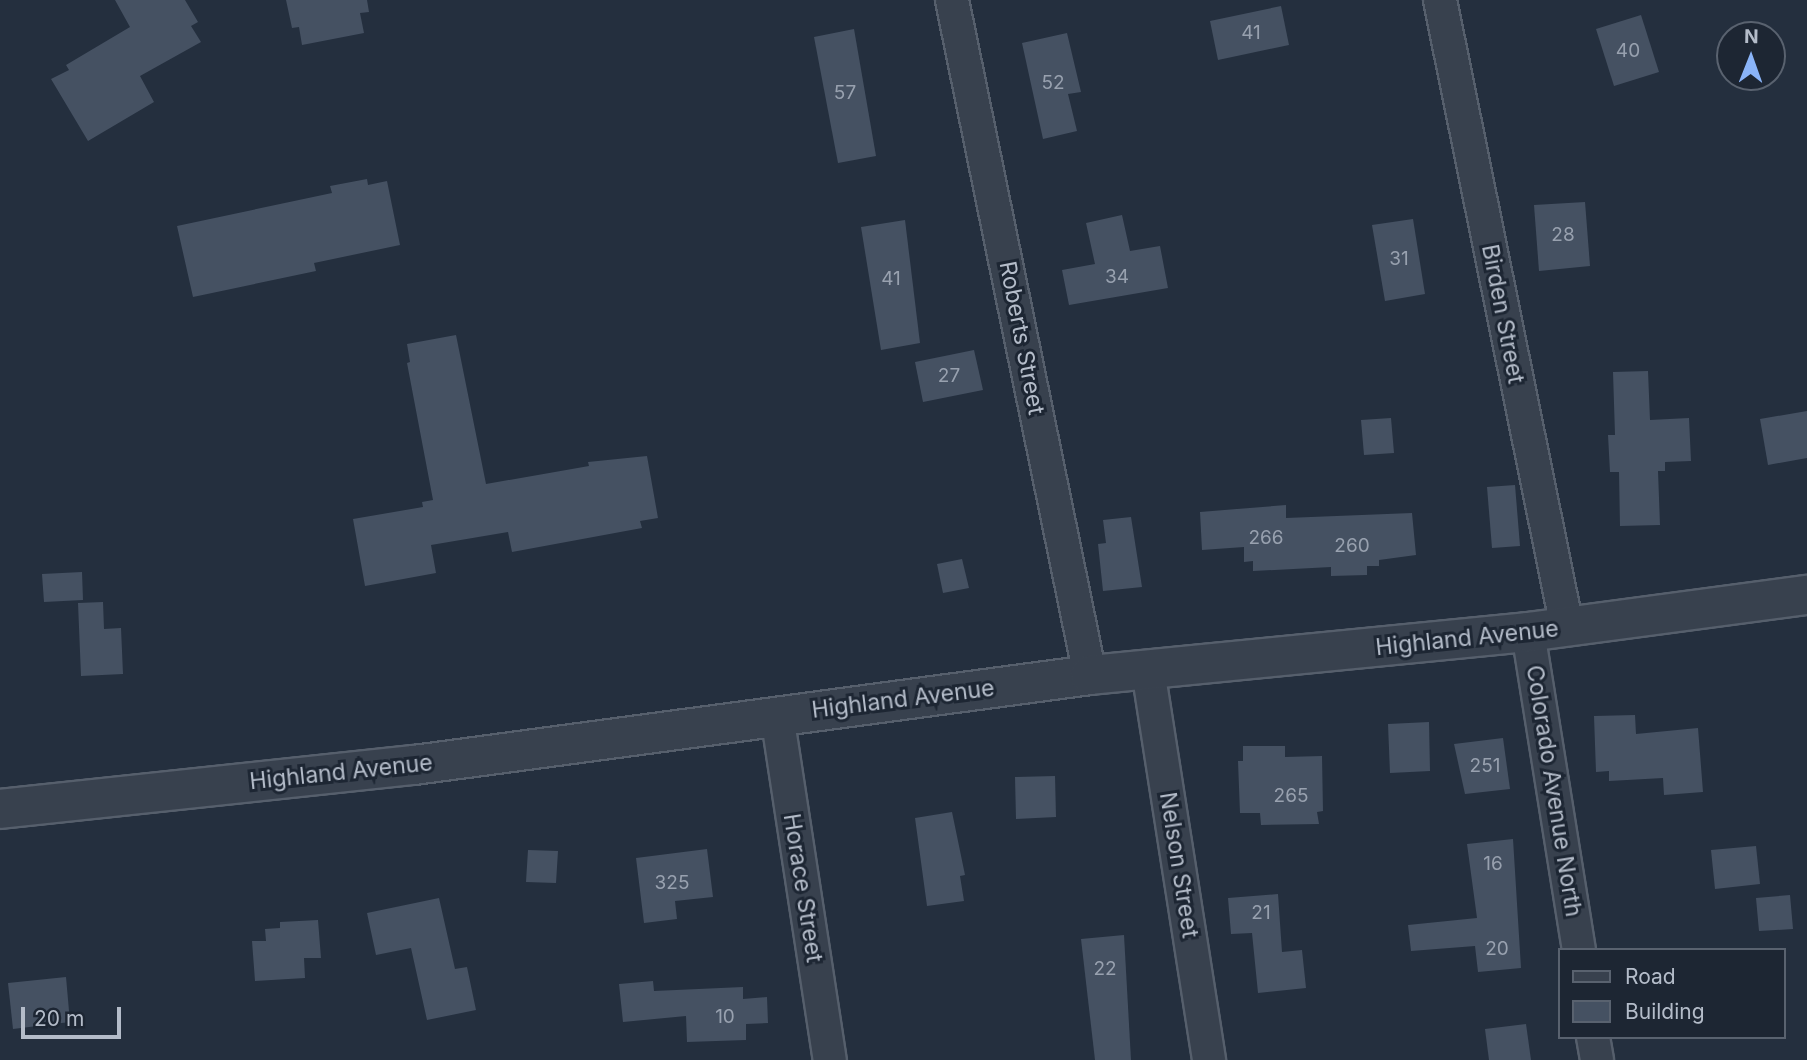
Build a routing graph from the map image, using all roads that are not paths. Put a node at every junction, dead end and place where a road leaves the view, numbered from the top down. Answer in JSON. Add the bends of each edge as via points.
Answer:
{"nodes":[{"id":1,"x":952,"y":0,"type":"edge"},
{"id":2,"x":1440,"y":0,"type":"edge"},
{"id":3,"x":1807,"y":595,"type":"edge"},
{"id":4,"x":1567,"y":627,"type":"junction"},
{"id":5,"x":1528,"y":632,"type":"junction"},
{"id":6,"x":1148,"y":670,"type":"junction"},
{"id":7,"x":1090,"y":676,"type":"junction"},
{"id":8,"x":777,"y":715,"type":"junction"},
{"id":9,"x":0,"y":809,"type":"edge"},
{"id":10,"x":1579,"y":948,"type":"edge"},
{"id":11,"x":1593,"y":1039,"type":"edge"},
{"id":12,"x":830,"y":1060,"type":"edge"},
{"id":13,"x":1209,"y":1060,"type":"edge"},
{"id":14,"x":1597,"y":1060,"type":"edge"}],
"edges":[{"from":1,"to":7,"type":"street","name":"Roberts Street"},
{"from":2,"to":4,"type":"street","name":"Birden Street"},
{"from":3,"to":4,"type":"street","name":"Highland Avenue"},
{"from":4,"to":5,"type":"street","name":"Highland Avenue"},
{"from":5,"to":6,"type":"street","name":"Highland Avenue"},
{"from":5,"to":10,"type":"street","name":"Colorado Avenue North"},
{"from":6,"to":7,"type":"street","name":"Highland Avenue"},
{"from":6,"to":13,"type":"street","name":"Nelson Street"},
{"from":7,"to":8,"type":"street","name":"Highland Avenue"},
{"from":8,"to":9,"type":"street","name":"Highland Avenue","via":[[414,765]]},
{"from":8,"to":12,"type":"street","name":"Horace Street"},
{"from":11,"to":14,"type":"street"}]}
